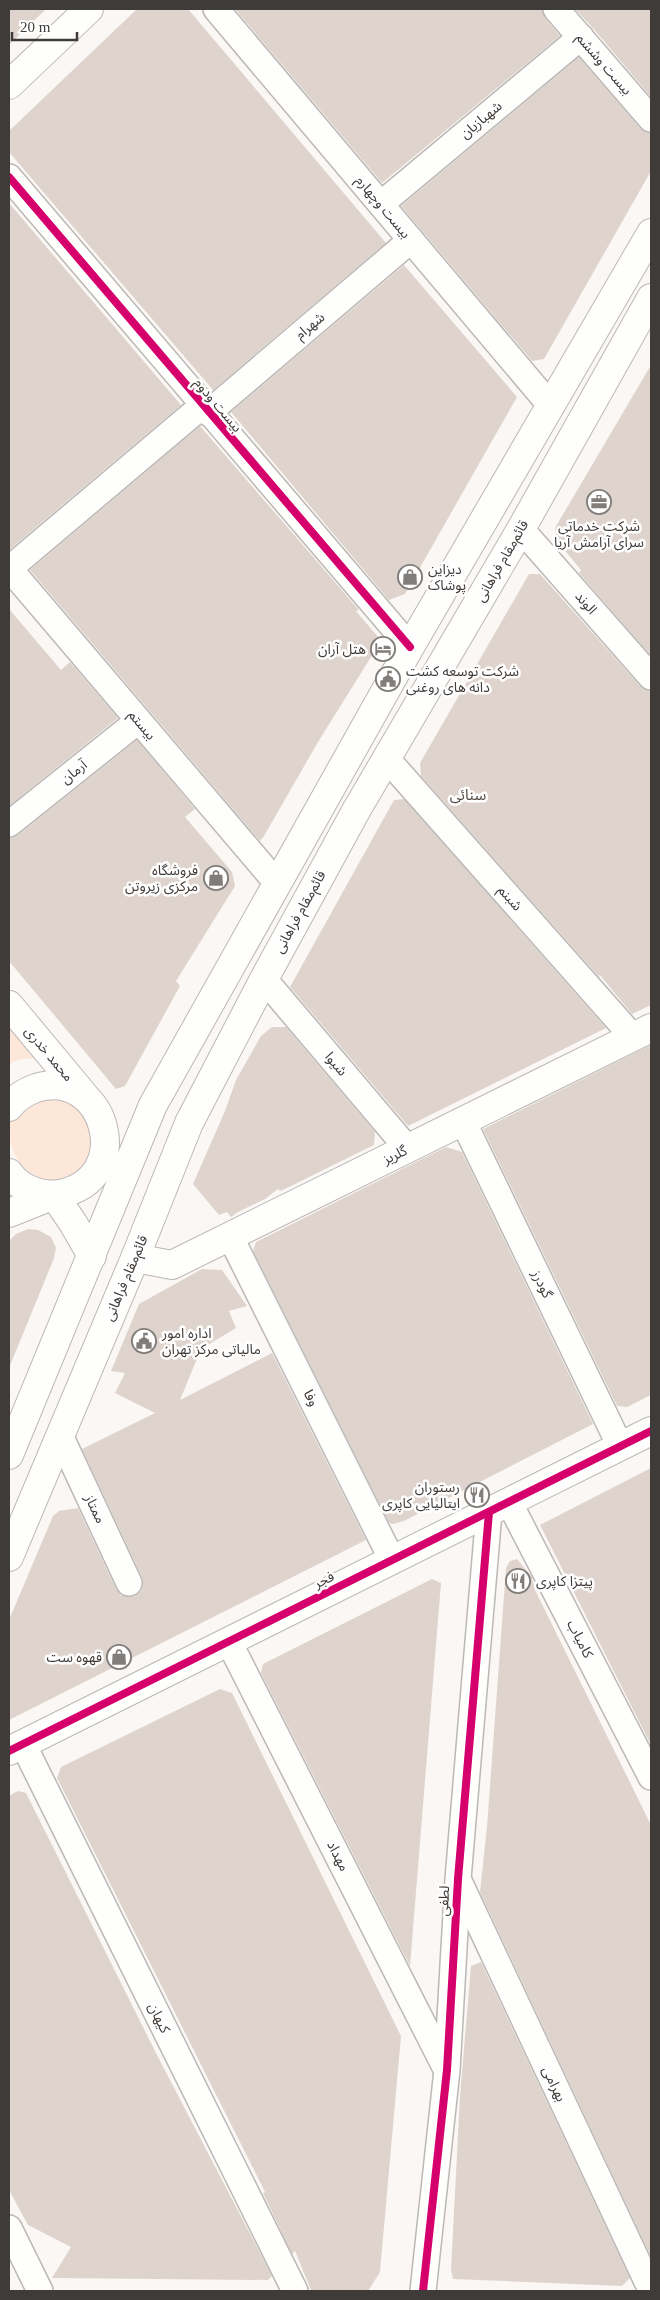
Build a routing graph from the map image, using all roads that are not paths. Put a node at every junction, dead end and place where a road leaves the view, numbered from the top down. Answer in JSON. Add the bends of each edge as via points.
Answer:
{"nodes":[{"id":1,"x":90,"y":9,"type":"edge"},
{"id":2,"x":216,"y":9,"type":"edge"},
{"id":3,"x":556,"y":9,"type":"edge"},
{"id":4,"x":580,"y":37,"type":"junction"},
{"id":5,"x":9,"y":85,"type":"edge"},
{"id":6,"x":651,"y":119,"type":"edge"},
{"id":7,"x":9,"y":177,"type":"edge"},
{"id":8,"x":381,"y":204,"type":"junction"},
{"id":9,"x":651,"y":233,"type":"edge"},
{"id":10,"x":411,"y":240,"type":"junction"},
{"id":11,"x":651,"y":298,"type":"edge"},
{"id":12,"x":550,"y":404,"type":"junction"},
{"id":13,"x":205,"y":409,"type":"junction"},
{"id":14,"x":521,"y":529,"type":"junction"},
{"id":15,"x":9,"y":568,"type":"edge"},
{"id":16,"x":410,"y":647,"type":"junction"},
{"id":17,"x":651,"y":677,"type":"edge"},
{"id":18,"x":138,"y":721,"type":"junction"},
{"id":19,"x":387,"y":759,"type":"junction"},
{"id":20,"x":9,"y":824,"type":"edge"},
{"id":21,"x":276,"y":882,"type":"junction"},
{"id":22,"x":264,"y":979,"type":"junction"},
{"id":23,"x":9,"y":1005,"type":"edge"},
{"id":24,"x":642,"y":1033,"type":"edge"},
{"id":25,"x":9,"y":1107,"type":"edge"},
{"id":26,"x":95,"y":1110,"type":"junction"},
{"id":27,"x":463,"y":1121,"type":"junction"},
{"id":28,"x":408,"y":1148,"type":"junction"},
{"id":29,"x":131,"y":1160,"type":"junction"},
{"id":30,"x":9,"y":1173,"type":"edge"},
{"id":31,"x":167,"y":1180,"type":"junction"},
{"id":32,"x":54,"y":1195,"type":"junction"},
{"id":33,"x":9,"y":1213,"type":"edge"},
{"id":34,"x":230,"y":1236,"type":"junction"},
{"id":35,"x":92,"y":1256,"type":"junction"},
{"id":36,"x":135,"y":1258,"type":"junction"},
{"id":37,"x":651,"y":1431,"type":"edge"},
{"id":38,"x":60,"y":1435,"type":"junction"},
{"id":39,"x":620,"y":1446,"type":"junction"},
{"id":40,"x":9,"y":1456,"type":"edge"},
{"id":41,"x":499,"y":1507,"type":"junction"},
{"id":42,"x":9,"y":1557,"type":"edge"},
{"id":43,"x":392,"y":1560,"type":"junction"},
{"id":44,"x":129,"y":1583,"type":"dead end"},
{"id":45,"x":228,"y":1642,"type":"junction"},
{"id":46,"x":16,"y":1748,"type":"edge"},
{"id":47,"x":651,"y":1777,"type":"edge"},
{"id":48,"x":458,"y":1879,"type":"junction"},
{"id":49,"x":447,"y":2070,"type":"junction"},
{"id":50,"x":9,"y":2228,"type":"edge"},
{"id":51,"x":651,"y":2290,"type":"edge"},
{"id":52,"x":40,"y":2291,"type":"edge"},
{"id":53,"x":295,"y":2291,"type":"edge"},
{"id":54,"x":423,"y":2291,"type":"edge"}],
"edges":[{"from":1,"to":5,"type":"main road"},
{"from":2,"to":8,"type":"street","name":"بیست وچهارم"},
{"from":3,"to":4,"type":"street","name":"بیست وششم"},
{"from":4,"to":6,"type":"street","name":"بیست وششم"},
{"from":4,"to":8,"type":"street","name":"شهبازیان"},
{"from":7,"to":13,"type":"street","name":"بیست ودوم"},
{"from":8,"to":10,"type":"street","name":"بیست وچهارم"},
{"from":9,"to":12,"type":"main road"},
{"from":10,"to":12,"type":"street","name":"بیست وچهارم"},
{"from":10,"to":13,"type":"street","name":"شهرام"},
{"from":11,"to":14,"type":"main road","name":"قائم‌مقام فراهانی"},
{"from":12,"to":16,"type":"main road"},
{"from":13,"to":15,"type":"street","name":"شهرام"},
{"from":13,"to":16,"type":"street","name":"بیست ودوم"},
{"from":14,"to":17,"type":"street","name":"الوند"},
{"from":14,"to":19,"type":"main road","name":"قائم‌مقام فراهانی"},
{"from":15,"to":18,"type":"street","name":"بیستم"},
{"from":16,"to":21,"type":"main road"},
{"from":18,"to":20,"type":"street","name":"آرمان"},
{"from":18,"to":21,"type":"street","name":"بیستم"},
{"from":19,"to":22,"type":"main road","name":"قائم‌مقام فراهانی"},
{"from":19,"to":24,"type":"street","name":"شبنم"},
{"from":21,"to":29,"type":"main road","via":[[153,1105]]},
{"from":22,"to":28,"type":"street","name":"شیوا"},
{"from":22,"to":31,"type":"main road","name":"قائم‌مقام فراهانی","via":[[189,1123]]},
{"from":23,"to":26,"type":"main road","name":"محمد خدری"},
{"from":24,"to":27,"type":"main road","name":"گلریز"},
{"from":25,"to":26,"type":"main road","via":[[26,1092],[42,1086],[60,1086],[76,1092]]},
{"from":26,"to":29,"type":"main road","name":"محمد خدری"},
{"from":26,"to":32,"type":"main road","via":[[106,1132],[106,1148],[98,1169],[82,1186]]},
{"from":27,"to":28,"type":"main road","name":"گلریز"},
{"from":27,"to":39,"type":"street","name":"گودرز"},
{"from":28,"to":34,"type":"main road","name":"گلریز"},
{"from":29,"to":31,"type":"main road"},
{"from":29,"to":35,"type":"main road"},
{"from":30,"to":32,"type":"main road","via":[[23,1187]]},
{"from":31,"to":36,"type":"main road","name":"قائم‌مقام فراهانی"},
{"from":32,"to":33,"type":"main road"},
{"from":32,"to":35,"type":"main road"},
{"from":34,"to":36,"type":"main road","name":"گلریز","via":[[172,1265]]},
{"from":34,"to":43,"type":"street","name":"وفا"},
{"from":35,"to":40,"type":"main road"},
{"from":36,"to":38,"type":"main road","name":"قائم‌مقام فراهانی"},
{"from":37,"to":39,"type":"main road","name":"فجر"},
{"from":38,"to":42,"type":"main road","name":"قائم‌مقام فراهانی"},
{"from":38,"to":44,"type":"street","name":"ممتاز"},
{"from":39,"to":41,"type":"main road","name":"فجر"},
{"from":41,"to":43,"type":"main road","name":"فجر"},
{"from":41,"to":47,"type":"street","name":"کامیاب"},
{"from":41,"to":48,"type":"street","name":"لطفی"},
{"from":43,"to":45,"type":"main road","name":"فجر"},
{"from":45,"to":46,"type":"main road","name":"فجر"},
{"from":45,"to":49,"type":"street","name":"مهداد"},
{"from":46,"to":53,"type":"street","name":"کیهان"},
{"from":48,"to":49,"type":"street","name":"لطفی"},
{"from":48,"to":51,"type":"street","name":"بهرامی"},
{"from":49,"to":54,"type":"street","name":"لطفی"},
{"from":50,"to":52,"type":"street"}]}
